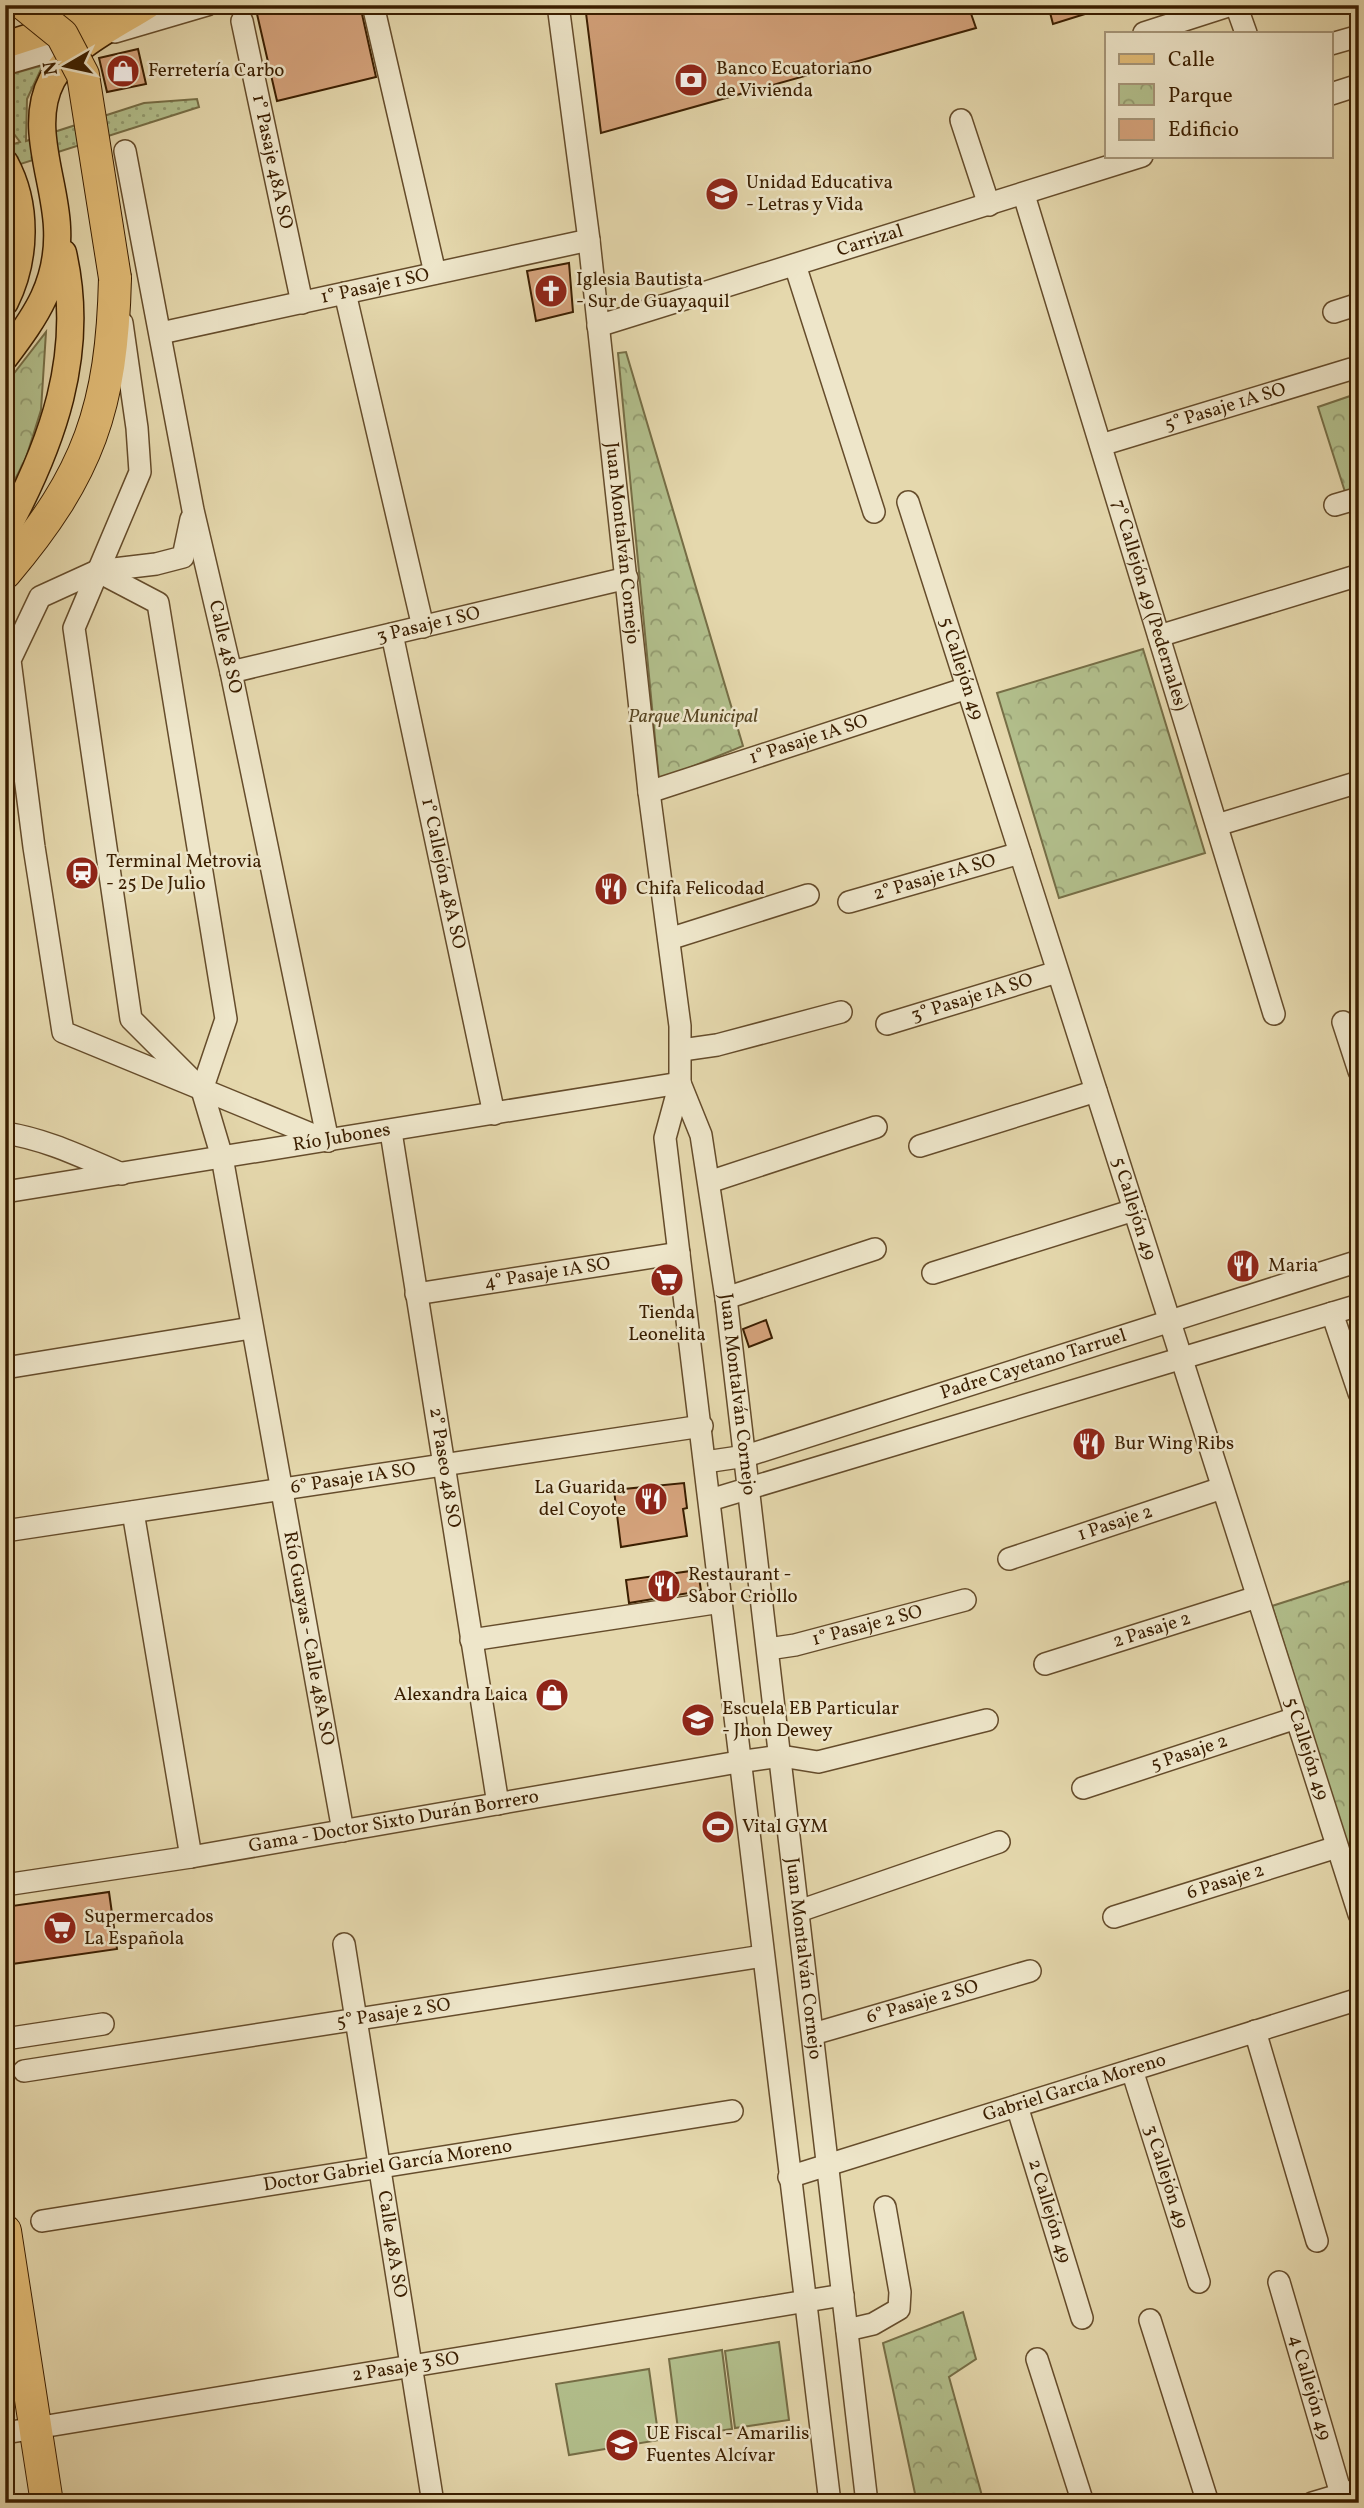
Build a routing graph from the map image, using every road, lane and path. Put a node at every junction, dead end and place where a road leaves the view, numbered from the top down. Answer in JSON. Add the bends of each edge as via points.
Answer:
{"nodes":[{"id":1,"x":26,"y":5,"type":"edge"},
{"id":2,"x":129,"y":5,"type":"edge"},
{"id":3,"x":148,"y":5,"type":"edge"},
{"id":4,"x":207,"y":5,"type":"edge"},
{"id":5,"x":373,"y":5,"type":"edge"},
{"id":6,"x":558,"y":5,"type":"edge"},
{"id":7,"x":1233,"y":5,"type":"edge"},
{"id":8,"x":242,"y":21,"type":"dead end"},
{"id":9,"x":1147,"y":32,"type":"edge"},
{"id":10,"x":1246,"y":32,"type":"edge"},
{"id":11,"x":101,"y":36,"type":"junction"},
{"id":12,"x":1359,"y":36,"type":"edge"},
{"id":13,"x":1332,"y":44,"type":"edge"},
{"id":14,"x":5,"y":45,"type":"edge"},
{"id":15,"x":5,"y":64,"type":"edge"},
{"id":16,"x":1359,"y":85,"type":"edge"},
{"id":17,"x":1332,"y":94,"type":"edge"},
{"id":18,"x":961,"y":120,"type":"dead end"},
{"id":19,"x":125,"y":151,"type":"dead end"},
{"id":20,"x":1136,"y":158,"type":"edge"},
{"id":21,"x":7,"y":166,"type":"edge"},
{"id":22,"x":1024,"y":195,"type":"junction"},
{"id":23,"x":989,"y":205,"type":"junction"},
{"id":24,"x":58,"y":228,"type":"junction"},
{"id":25,"x":589,"y":240,"type":"junction"},
{"id":26,"x":795,"y":265,"type":"junction"},
{"id":27,"x":435,"y":273,"type":"junction"},
{"id":28,"x":115,"y":278,"type":"junction"},
{"id":29,"x":345,"y":293,"type":"junction"},
{"id":30,"x":5,"y":302,"type":"edge"},
{"id":31,"x":302,"y":303,"type":"junction"},
{"id":32,"x":1359,"y":304,"type":"edge"},
{"id":33,"x":1334,"y":312,"type":"dead end"},
{"id":34,"x":598,"y":326,"type":"junction"},
{"id":35,"x":161,"y":333,"type":"junction"},
{"id":36,"x":5,"y":357,"type":"edge"},
{"id":37,"x":1350,"y":369,"type":"dead end"},
{"id":38,"x":1101,"y":445,"type":"junction"},
{"id":39,"x":1359,"y":498,"type":"edge"},
{"id":40,"x":908,"y":502,"type":"dead end"},
{"id":41,"x":1335,"y":505,"type":"dead end"},
{"id":42,"x":193,"y":510,"type":"junction"},
{"id":43,"x":874,"y":512,"type":"dead end"},
{"id":44,"x":5,"y":532,"type":"edge"},
{"id":45,"x":97,"y":570,"type":"junction"},
{"id":46,"x":5,"y":573,"type":"edge"},
{"id":47,"x":1356,"y":576,"type":"dead end"},
{"id":48,"x":627,"y":578,"type":"junction"},
{"id":49,"x":423,"y":627,"type":"junction"},
{"id":50,"x":392,"y":634,"type":"junction"},
{"id":51,"x":1159,"y":636,"type":"junction"},
{"id":52,"x":230,"y":672,"type":"junction"},
{"id":53,"x":967,"y":688,"type":"junction"},
{"id":54,"x":1359,"y":782,"type":"edge"},
{"id":55,"x":649,"y":792,"type":"junction"},
{"id":56,"x":1217,"y":825,"type":"junction"},
{"id":57,"x":1020,"y":853,"type":"junction"},
{"id":58,"x":808,"y":895,"type":"dead end"},
{"id":59,"x":849,"y":902,"type":"dead end"},
{"id":60,"x":669,"y":939,"type":"junction"},
{"id":61,"x":1058,"y":972,"type":"junction"},
{"id":62,"x":841,"y":1012,"type":"dead end"},
{"id":63,"x":1274,"y":1014,"type":"dead end"},
{"id":64,"x":1343,"y":1022,"type":"dead end"},
{"id":65,"x":887,"y":1024,"type":"dead end"},
{"id":66,"x":681,"y":1050,"type":"junction"},
{"id":67,"x":1359,"y":1071,"type":"edge"},
{"id":68,"x":680,"y":1083,"type":"junction"},
{"id":69,"x":202,"y":1090,"type":"junction"},
{"id":70,"x":1096,"y":1091,"type":"junction"},
{"id":71,"x":494,"y":1114,"type":"junction"},
{"id":72,"x":876,"y":1127,"type":"dead end"},
{"id":73,"x":391,"y":1132,"type":"junction"},
{"id":74,"x":5,"y":1133,"type":"edge"},
{"id":75,"x":328,"y":1141,"type":"junction"},
{"id":76,"x":920,"y":1146,"type":"dead end"},
{"id":77,"x":222,"y":1157,"type":"junction"},
{"id":78,"x":122,"y":1174,"type":"junction"},
{"id":79,"x":709,"y":1182,"type":"junction"},
{"id":80,"x":5,"y":1192,"type":"edge"},
{"id":81,"x":1134,"y":1210,"type":"junction"},
{"id":82,"x":875,"y":1249,"type":"dead end"},
{"id":83,"x":680,"y":1253,"type":"junction"},
{"id":84,"x":1359,"y":1261,"type":"edge"},
{"id":85,"x":933,"y":1273,"type":"dead end"},
{"id":86,"x":416,"y":1294,"type":"junction"},
{"id":87,"x":726,"y":1298,"type":"junction"},
{"id":88,"x":1359,"y":1305,"type":"edge"},
{"id":89,"x":1332,"y":1312,"type":"junction"},
{"id":90,"x":1169,"y":1321,"type":"junction"},
{"id":91,"x":251,"y":1328,"type":"junction"},
{"id":92,"x":1181,"y":1358,"type":"junction"},
{"id":93,"x":5,"y":1368,"type":"edge"},
{"id":94,"x":1359,"y":1393,"type":"edge"},
{"id":95,"x":702,"y":1426,"type":"junction"},
{"id":96,"x":746,"y":1456,"type":"junction"},
{"id":97,"x":705,"y":1462,"type":"junction"},
{"id":98,"x":444,"y":1465,"type":"junction"},
{"id":99,"x":1222,"y":1488,"type":"junction"},
{"id":100,"x":749,"y":1489,"type":"junction"},
{"id":101,"x":284,"y":1491,"type":"junction"},
{"id":102,"x":710,"y":1500,"type":"junction"},
{"id":103,"x":133,"y":1513,"type":"junction"},
{"id":104,"x":5,"y":1531,"type":"edge"},
{"id":105,"x":1009,"y":1559,"type":"dead end"},
{"id":106,"x":1257,"y":1597,"type":"junction"},
{"id":107,"x":965,"y":1600,"type":"dead end"},
{"id":108,"x":721,"y":1602,"type":"junction"},
{"id":109,"x":471,"y":1640,"type":"junction"},
{"id":110,"x":768,"y":1649,"type":"junction"},
{"id":111,"x":1045,"y":1664,"type":"dead end"},
{"id":112,"x":1296,"y":1718,"type":"junction"},
{"id":113,"x":987,"y":1720,"type":"dead end"},
{"id":114,"x":781,"y":1756,"type":"junction"},
{"id":115,"x":738,"y":1762,"type":"junction"},
{"id":116,"x":1083,"y":1788,"type":"dead end"},
{"id":117,"x":498,"y":1804,"type":"junction"},
{"id":118,"x":343,"y":1831,"type":"junction"},
{"id":119,"x":999,"y":1843,"type":"dead end"},
{"id":120,"x":1337,"y":1847,"type":"junction"},
{"id":121,"x":191,"y":1857,"type":"junction"},
{"id":122,"x":5,"y":1885,"type":"edge"},
{"id":123,"x":799,"y":1911,"type":"junction"},
{"id":124,"x":1359,"y":1914,"type":"edge"},
{"id":125,"x":1114,"y":1917,"type":"dead end"},
{"id":126,"x":344,"y":1944,"type":"dead end"},
{"id":127,"x":763,"y":1956,"type":"junction"},
{"id":128,"x":1030,"y":1971,"type":"dead end"},
{"id":129,"x":1359,"y":1999,"type":"edge"},
{"id":130,"x":356,"y":2020,"type":"junction"},
{"id":131,"x":103,"y":2024,"type":"dead end"},
{"id":132,"x":1255,"y":2031,"type":"junction"},
{"id":133,"x":813,"y":2034,"type":"junction"},
{"id":134,"x":5,"y":2039,"type":"edge"},
{"id":135,"x":1132,"y":2070,"type":"junction"},
{"id":136,"x":24,"y":2071,"type":"dead end"},
{"id":137,"x":1017,"y":2106,"type":"junction"},
{"id":138,"x":732,"y":2111,"type":"dead end"},
{"id":139,"x":828,"y":2165,"type":"junction"},
{"id":140,"x":380,"y":2168,"type":"junction"},
{"id":141,"x":789,"y":2177,"type":"junction"},
{"id":142,"x":885,"y":2207,"type":"dead end"},
{"id":143,"x":42,"y":2221,"type":"dead end"},
{"id":144,"x":5,"y":2231,"type":"edge"},
{"id":145,"x":1317,"y":2241,"type":"dead end"},
{"id":146,"x":1279,"y":2281,"type":"dead end"},
{"id":147,"x":1199,"y":2282,"type":"dead end"},
{"id":148,"x":844,"y":2295,"type":"junction"},
{"id":149,"x":805,"y":2302,"type":"junction"},
{"id":150,"x":1082,"y":2318,"type":"dead end"},
{"id":151,"x":1150,"y":2320,"type":"dead end"},
{"id":152,"x":847,"y":2330,"type":"junction"},
{"id":153,"x":1037,"y":2359,"type":"dead end"},
{"id":154,"x":411,"y":2364,"type":"junction"},
{"id":155,"x":20,"y":2430,"type":"edge"},
{"id":156,"x":1350,"y":2492,"type":"edge"},
{"id":157,"x":1314,"y":2502,"type":"edge"},
{"id":158,"x":47,"y":2503,"type":"edge"},
{"id":159,"x":433,"y":2503,"type":"edge"},
{"id":160,"x":830,"y":2503,"type":"edge"},
{"id":161,"x":867,"y":2503,"type":"edge"},
{"id":162,"x":1083,"y":2503,"type":"edge"},
{"id":163,"x":1208,"y":2503,"type":"edge"}],
"edges":[{"from":1,"to":28,"type":"highway","bridge":true,"via":[[62,35],[83,75]]},
{"from":2,"to":14,"type":"main road"},
{"from":3,"to":11,"type":"main road"},
{"from":4,"to":11,"type":"street"},
{"from":5,"to":27,"type":"street"},
{"from":6,"to":25,"type":"street","name":"Juan Montalván Cornejo"},
{"from":7,"to":9,"type":"street"},
{"from":7,"to":10,"type":"street"},
{"from":8,"to":31,"type":"street","name":"1° Pasaje 48A SO"},
{"from":11,"to":15,"type":"street"},
{"from":11,"to":24,"type":"main road","via":[[62,65],[46,96],[43,131]]},
{"from":12,"to":13,"type":"street"},
{"from":16,"to":17,"type":"street"},
{"from":18,"to":23,"type":"street"},
{"from":19,"to":35,"type":"street","name":"Calle 48 SO"},
{"from":20,"to":22,"type":"street","name":"Carrizal"},
{"from":21,"to":30,"type":"main road","via":[[16,190],[22,238],[19,263]]},
{"from":22,"to":23,"type":"street","name":"Carrizal"},
{"from":22,"to":38,"type":"street","name":"7° Callejón 49 (Pedernales)"},
{"from":23,"to":26,"type":"street","name":"Carrizal"},
{"from":24,"to":36,"type":"main road","via":[[48,291],[39,312]]},
{"from":24,"to":44,"type":"main road","via":[[69,295],[67,372],[49,443]]},
{"from":25,"to":27,"type":"street","name":"1° Pasaje 1 SO"},
{"from":25,"to":34,"type":"street","name":"Juan Montalván Cornejo"},
{"from":26,"to":34,"type":"street","name":"Carrizal"},
{"from":26,"to":43,"type":"street"},
{"from":27,"to":29,"type":"street","name":"1° Pasaje 1 SO"},
{"from":28,"to":45,"type":"street","via":[[140,472]]},
{"from":28,"to":46,"type":"highway","via":[[114,335],[107,379],[86,453],[66,493]]},
{"from":29,"to":31,"type":"street","name":"1° Pasaje 1 SO"},
{"from":29,"to":49,"type":"street"},
{"from":31,"to":35,"type":"street","name":"1° Pasaje 1 SO"},
{"from":32,"to":33,"type":"street"},
{"from":34,"to":48,"type":"street","name":"Juan Montalván Cornejo"},
{"from":35,"to":42,"type":"street","name":"Calle 48 SO"},
{"from":37,"to":38,"type":"street","name":"5° Pasaje 1A SO"},
{"from":38,"to":51,"type":"street","name":"7° Callejón 49 (Pedernales)"},
{"from":39,"to":41,"type":"street"},
{"from":40,"to":53,"type":"street","name":"5 Callejón 49"},
{"from":42,"to":45,"type":"street","via":[[183,557]]},
{"from":42,"to":52,"type":"street","name":"Calle 48 SO"},
{"from":45,"to":69,"type":"street","via":[[74,628],[131,1019]]},
{"from":45,"to":69,"type":"street","via":[[158,603],[226,1019]]},
{"from":45,"to":69,"type":"street","via":[[40,597],[10,660],[63,1032]]},
{"from":47,"to":51,"type":"street"},
{"from":48,"to":49,"type":"street","name":"3 Pasaje 1 SO"},
{"from":48,"to":55,"type":"street","name":"Juan Montalván Cornejo"},
{"from":49,"to":50,"type":"street","name":"3 Pasaje 1 SO"},
{"from":50,"to":52,"type":"street","name":"3 Pasaje 1 SO"},
{"from":50,"to":71,"type":"street","name":"1° Callejón 48A SO"},
{"from":51,"to":56,"type":"street","name":"7° Callejón 49 (Pedernales)"},
{"from":52,"to":75,"type":"street","name":"Calle 48 SO"},
{"from":53,"to":55,"type":"street","name":"1° Pasaje 1A SO"},
{"from":53,"to":57,"type":"street","name":"5 Callejón 49"},
{"from":54,"to":56,"type":"street"},
{"from":55,"to":60,"type":"street","name":"Juan Montalván Cornejo"},
{"from":56,"to":63,"type":"street","name":"7° Callejón 49 (Pedernales)"},
{"from":57,"to":59,"type":"street","name":"2° Pasaje 1A SO"},
{"from":57,"to":61,"type":"street","name":"5 Callejón 49"},
{"from":58,"to":60,"type":"street"},
{"from":60,"to":66,"type":"street","name":"Juan Montalván Cornejo"},
{"from":61,"to":65,"type":"street","name":"3° Pasaje 1A SO"},
{"from":61,"to":70,"type":"street","name":"5 Callejón 49"},
{"from":62,"to":66,"type":"street"},
{"from":64,"to":67,"type":"street"},
{"from":66,"to":68,"type":"street","name":"Juan Montalván Cornejo"},
{"from":68,"to":71,"type":"street","name":"Río Jubones"},
{"from":68,"to":79,"type":"street","name":"Juan Montalván Cornejo","via":[[701,1135]]},
{"from":68,"to":83,"type":"street","name":"Juan Montalván Cornejo","via":[[665,1138]]},
{"from":69,"to":75,"type":"street"},
{"from":69,"to":77,"type":"street","name":"Río Guayas - Calle 48A SO"},
{"from":70,"to":76,"type":"street"},
{"from":70,"to":81,"type":"street","name":"5 Callejón 49"},
{"from":71,"to":73,"type":"street","name":"Río Jubones"},
{"from":72,"to":79,"type":"street"},
{"from":73,"to":75,"type":"street","name":"Río Jubones"},
{"from":73,"to":86,"type":"street","name":"2° Paseo 48 SO"},
{"from":74,"to":78,"type":"street"},
{"from":75,"to":77,"type":"street","name":"Río Jubones"},
{"from":77,"to":78,"type":"street","name":"Río Jubones"},
{"from":77,"to":91,"type":"street","name":"Río Guayas - Calle 48A SO"},
{"from":78,"to":80,"type":"street","name":"Río Jubones"},
{"from":79,"to":87,"type":"street","name":"Juan Montalván Cornejo"},
{"from":81,"to":85,"type":"street"},
{"from":81,"to":90,"type":"street","name":"5 Callejón 49"},
{"from":82,"to":87,"type":"street"},
{"from":83,"to":86,"type":"street","name":"4° Pasaje 1A SO"},
{"from":83,"to":95,"type":"street","name":"Juan Montalván Cornejo"},
{"from":84,"to":90,"type":"street","name":"Padre Cayetano Tarruel"},
{"from":86,"to":98,"type":"street","name":"2° Paseo 48 SO"},
{"from":87,"to":96,"type":"street","name":"Juan Montalván Cornejo"},
{"from":88,"to":89,"type":"street","name":"Padre Cayetano Tarruel"},
{"from":89,"to":92,"type":"street","name":"Padre Cayetano Tarruel"},
{"from":89,"to":94,"type":"street"},
{"from":90,"to":92,"type":"street","name":"5 Callejón 49"},
{"from":90,"to":96,"type":"street","name":"Padre Cayetano Tarruel"},
{"from":91,"to":93,"type":"street"},
{"from":91,"to":101,"type":"street","name":"Río Guayas - Calle 48A SO"},
{"from":92,"to":99,"type":"street","name":"5 Callejón 49"},
{"from":92,"to":100,"type":"street","name":"Padre Cayetano Tarruel"},
{"from":95,"to":97,"type":"street","name":"Juan Montalván Cornejo"},
{"from":95,"to":98,"type":"street","name":"6° Pasaje 1A SO"},
{"from":96,"to":97,"type":"street","name":"Padre Cayetano Tarruel"},
{"from":96,"to":100,"type":"street","name":"Juan Montalván Cornejo"},
{"from":97,"to":102,"type":"street","name":"Juan Montalván Cornejo"},
{"from":98,"to":101,"type":"street","name":"6° Pasaje 1A SO"},
{"from":98,"to":109,"type":"street","name":"2° Paseo 48 SO"},
{"from":99,"to":105,"type":"street","name":"1 Pasaje 2"},
{"from":99,"to":106,"type":"street","name":"5 Callejón 49"},
{"from":100,"to":102,"type":"street","name":"Padre Cayetano Tarruel"},
{"from":100,"to":110,"type":"street","name":"Juan Montalván Cornejo"},
{"from":101,"to":103,"type":"street","name":"6° Pasaje 1A SO"},
{"from":101,"to":118,"type":"street","name":"Río Guayas - Calle 48A SO"},
{"from":102,"to":108,"type":"street","name":"Juan Montalván Cornejo"},
{"from":103,"to":104,"type":"street","name":"6° Pasaje 1A SO"},
{"from":103,"to":121,"type":"street"},
{"from":106,"to":111,"type":"street","name":"2 Pasaje 2"},
{"from":106,"to":112,"type":"street","name":"5 Callejón 49"},
{"from":107,"to":110,"type":"street","name":"1° Pasaje 2 SO"},
{"from":108,"to":109,"type":"street"},
{"from":108,"to":115,"type":"street","name":"Juan Montalván Cornejo"},
{"from":109,"to":117,"type":"street","name":"2° Paseo 48 SO"},
{"from":110,"to":114,"type":"street","name":"Juan Montalván Cornejo"},
{"from":112,"to":116,"type":"street","name":"5 Pasaje 2"},
{"from":112,"to":120,"type":"street","name":"5 Callejón 49"},
{"from":113,"to":114,"type":"street","name":"Gama - Doctor Sixto Durán Borrero","via":[[818,1762]]},
{"from":114,"to":115,"type":"street","name":"Gama - Doctor Sixto Durán Borrero"},
{"from":114,"to":123,"type":"street","name":"Juan Montalván Cornejo"},
{"from":115,"to":117,"type":"street","name":"Gama - Doctor Sixto Durán Borrero"},
{"from":115,"to":127,"type":"street","name":"Juan Montalván Cornejo"},
{"from":117,"to":118,"type":"street","name":"Gama - Doctor Sixto Durán Borrero"},
{"from":118,"to":121,"type":"street","name":"Gama - Doctor Sixto Durán Borrero"},
{"from":119,"to":123,"type":"street"},
{"from":120,"to":124,"type":"street","name":"5 Callejón 49"},
{"from":120,"to":125,"type":"street","name":"6 Pasaje 2"},
{"from":121,"to":122,"type":"street","name":"Gama - Doctor Sixto Durán Borrero"},
{"from":123,"to":133,"type":"street","name":"Juan Montalván Cornejo"},
{"from":126,"to":130,"type":"street","name":"Calle 48A SO"},
{"from":127,"to":130,"type":"street","name":"5° Pasaje 2 SO"},
{"from":127,"to":141,"type":"street","name":"Juan Montalván Cornejo"},
{"from":128,"to":133,"type":"street","name":"6° Pasaje 2 SO"},
{"from":129,"to":132,"type":"street","name":"Gabriel García Moreno"},
{"from":130,"to":136,"type":"street","name":"5° Pasaje 2 SO"},
{"from":130,"to":140,"type":"street","name":"Calle 48A SO"},
{"from":131,"to":134,"type":"street"},
{"from":132,"to":135,"type":"street","name":"Gabriel García Moreno"},
{"from":132,"to":145,"type":"street"},
{"from":133,"to":139,"type":"street","name":"Juan Montalván Cornejo"},
{"from":135,"to":137,"type":"street","name":"Gabriel García Moreno"},
{"from":135,"to":147,"type":"street","name":"3 Callejón 49"},
{"from":137,"to":139,"type":"street","name":"Gabriel García Moreno"},
{"from":137,"to":150,"type":"street","name":"2 Callejón 49"},
{"from":138,"to":140,"type":"street","name":"Doctor Gabriel García Moreno"},
{"from":139,"to":141,"type":"street","name":"Gabriel García Moreno"},
{"from":139,"to":148,"type":"street","name":"Juan Montalván Cornejo"},
{"from":140,"to":143,"type":"street","name":"Doctor Gabriel García Moreno"},
{"from":140,"to":154,"type":"street","name":"Calle 48A SO"},
{"from":141,"to":149,"type":"street","name":"Juan Montalván Cornejo"},
{"from":142,"to":152,"type":"street","via":[[899,2309],[873,2324]]},
{"from":144,"to":155,"type":"highway"},
{"from":146,"to":156,"type":"street","name":"4 Callejón 49"},
{"from":148,"to":149,"type":"street","name":"2 Pasaje 3 SO"},
{"from":148,"to":152,"type":"street","name":"Juan Montalván Cornejo"},
{"from":149,"to":154,"type":"street","name":"2 Pasaje 3 SO"},
{"from":149,"to":160,"type":"street","name":"Juan Montalván Cornejo"},
{"from":151,"to":163,"type":"street"},
{"from":152,"to":161,"type":"street","name":"Juan Montalván Cornejo"},
{"from":153,"to":162,"type":"street"},
{"from":154,"to":155,"type":"street","name":"2 Pasaje 3 SO"},
{"from":154,"to":159,"type":"street","name":"Calle 48A SO"},
{"from":155,"to":158,"type":"highway"},
{"from":156,"to":157,"type":"street"}]}
